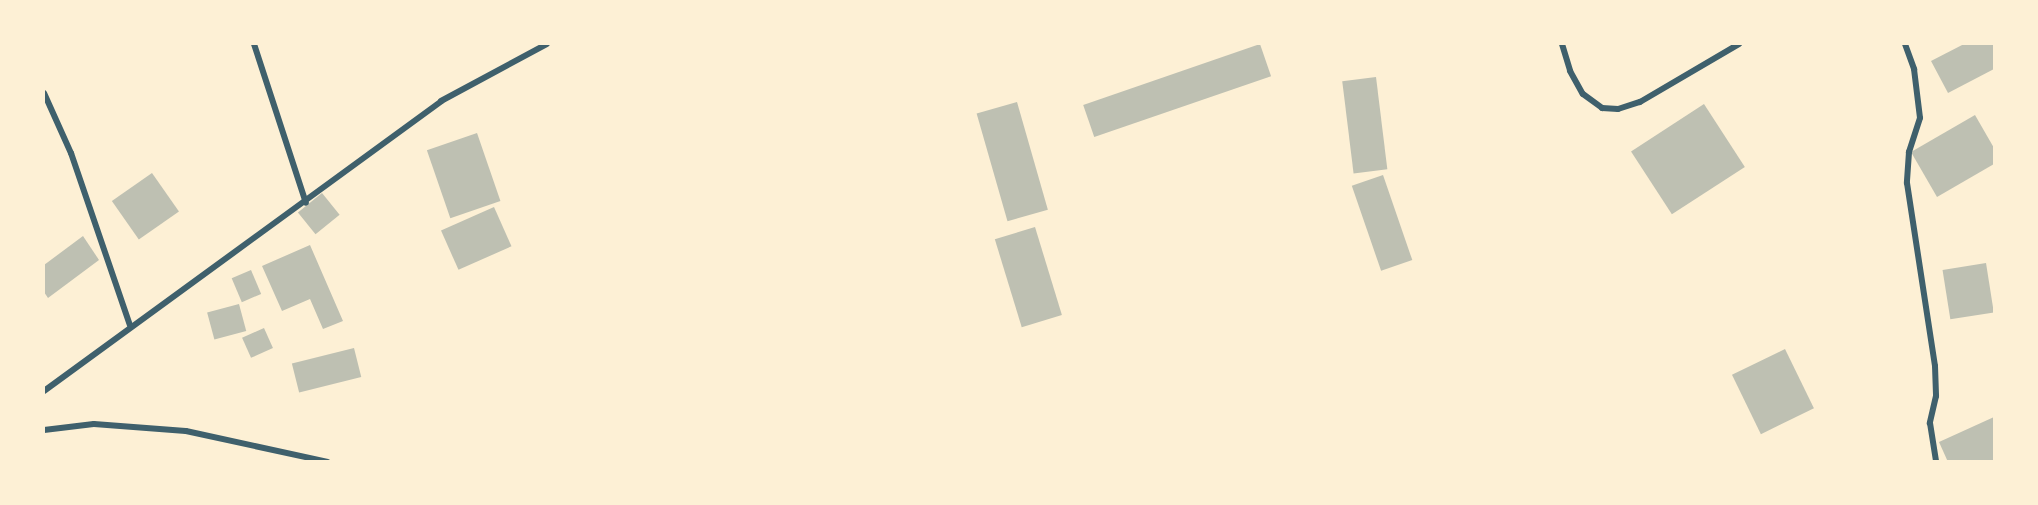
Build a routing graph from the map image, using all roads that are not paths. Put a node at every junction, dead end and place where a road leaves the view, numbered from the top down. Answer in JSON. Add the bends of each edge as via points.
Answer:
{"nodes":[{"id":1,"x":254,"y":44,"type":"edge"},
{"id":2,"x":547,"y":44,"type":"edge"},
{"id":3,"x":1563,"y":44,"type":"edge"},
{"id":4,"x":1739,"y":44,"type":"edge"},
{"id":5,"x":1905,"y":44,"type":"edge"},
{"id":6,"x":44,"y":93,"type":"edge"},
{"id":7,"x":306,"y":203,"type":"junction"},
{"id":8,"x":130,"y":325,"type":"junction"},
{"id":9,"x":44,"y":391,"type":"edge"},
{"id":10,"x":44,"y":430,"type":"edge"},
{"id":11,"x":328,"y":462,"type":"edge"},
{"id":12,"x":1936,"y":462,"type":"edge"}],
"edges":[{"from":1,"to":7,"type":"street"},
{"from":2,"to":7,"type":"street","via":[[441,101]]},
{"from":3,"to":4,"type":"street","via":[[1570,71],[1584,94],[1602,108],[1618,109],[1640,102]]},
{"from":5,"to":12,"type":"street","via":[[1914,69],[1920,118],[1909,152],[1907,183],[1935,366],[1936,396],[1930,423]]},
{"from":6,"to":8,"type":"street","via":[[71,153]]},
{"from":7,"to":8,"type":"street"},
{"from":8,"to":9,"type":"street"},
{"from":10,"to":11,"type":"street","via":[[94,424],[186,431]]}]}
